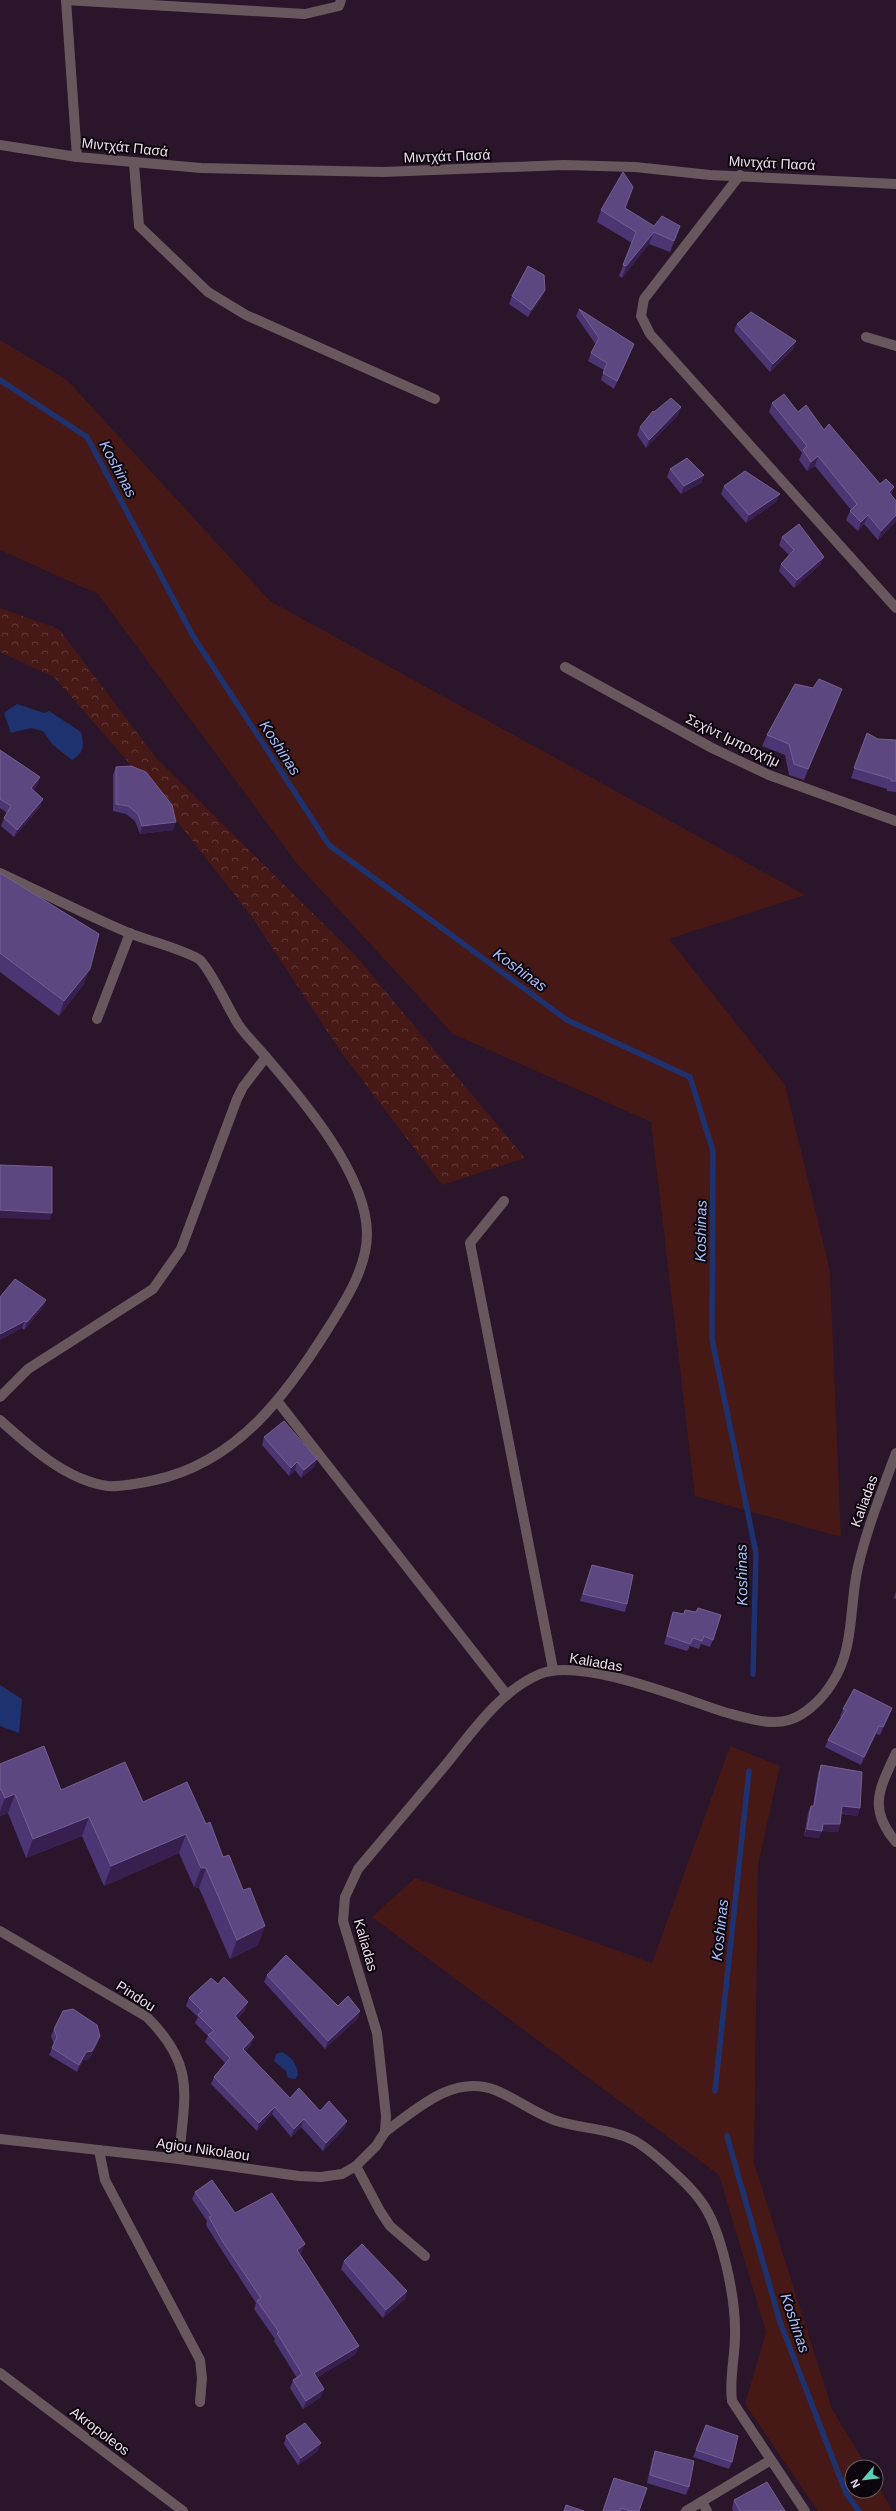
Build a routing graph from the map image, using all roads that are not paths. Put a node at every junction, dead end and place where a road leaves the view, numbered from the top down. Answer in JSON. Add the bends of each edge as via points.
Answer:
{"nodes":[{"id":1,"x":66,"y":0,"type":"edge"},
{"id":2,"x":341,"y":0,"type":"edge"},
{"id":3,"x":0,"y":145,"type":"edge"},
{"id":4,"x":77,"y":157,"type":"junction"},
{"id":5,"x":134,"y":164,"type":"junction"},
{"id":6,"x":740,"y":175,"type":"junction"},
{"id":7,"x":896,"y":184,"type":"edge"},
{"id":8,"x":866,"y":337,"type":"dead end"},
{"id":9,"x":896,"y":346,"type":"edge"},
{"id":10,"x":435,"y":399,"type":"dead end"},
{"id":11,"x":896,"y":608,"type":"edge"},
{"id":12,"x":565,"y":667,"type":"dead end"},
{"id":13,"x":896,"y":821,"type":"edge"},
{"id":14,"x":0,"y":873,"type":"edge"},
{"id":15,"x":130,"y":933,"type":"junction"},
{"id":16,"x":98,"y":1019,"type":"dead end"},
{"id":17,"x":266,"y":1058,"type":"junction"},
{"id":18,"x":504,"y":1201,"type":"dead end"},
{"id":19,"x":0,"y":1397,"type":"edge"},
{"id":20,"x":278,"y":1402,"type":"junction"},
{"id":21,"x":0,"y":1420,"type":"edge"},
{"id":22,"x":896,"y":1455,"type":"edge"},
{"id":23,"x":553,"y":1669,"type":"junction"},
{"id":24,"x":507,"y":1695,"type":"junction"},
{"id":25,"x":896,"y":1752,"type":"edge"},
{"id":26,"x":896,"y":1842,"type":"edge"},
{"id":27,"x":0,"y":1931,"type":"edge"},
{"id":28,"x":385,"y":2132,"type":"junction"},
{"id":29,"x":0,"y":2139,"type":"edge"},
{"id":30,"x":99,"y":2150,"type":"junction"},
{"id":31,"x":179,"y":2159,"type":"junction"},
{"id":32,"x":356,"y":2166,"type":"junction"},
{"id":33,"x":425,"y":2256,"type":"dead end"},
{"id":34,"x":0,"y":2373,"type":"edge"},
{"id":35,"x":200,"y":2402,"type":"dead end"},
{"id":36,"x":771,"y":2460,"type":"junction"},
{"id":37,"x":702,"y":2502,"type":"junction"},
{"id":38,"x":183,"y":2511,"type":"edge"},
{"id":39,"x":686,"y":2511,"type":"edge"},
{"id":40,"x":707,"y":2511,"type":"edge"},
{"id":41,"x":805,"y":2511,"type":"edge"}],
"edges":[{"from":1,"to":2,"type":"street","via":[[306,14],[339,6]]},
{"from":1,"to":4,"type":"street"},
{"from":3,"to":4,"type":"street","name":"Μιντχάτ Πασά"},
{"from":4,"to":5,"type":"street","name":"Μιντχάτ Πασά"},
{"from":5,"to":6,"type":"street","name":"Μιντχάτ Πασά","via":[[383,172],[564,165],[635,167],[710,175]]},
{"from":5,"to":10,"type":"street","via":[[140,226],[208,292],[246,315]]},
{"from":6,"to":7,"type":"street","name":"Μιντχάτ Πασά"},
{"from":6,"to":11,"type":"street","via":[[644,299],[641,316],[650,334]]},
{"from":8,"to":9,"type":"street"},
{"from":12,"to":13,"type":"street","name":"Σεχίντ Ιμπραχήμ","via":[[712,748],[769,775]]},
{"from":14,"to":15,"type":"street"},
{"from":15,"to":16,"type":"street"},
{"from":15,"to":17,"type":"street","via":[[199,959],[240,1026]]},
{"from":17,"to":19,"type":"street","via":[[243,1086],[181,1248],[153,1288],[28,1369]]},
{"from":17,"to":20,"type":"street","via":[[306,1107],[348,1171],[363,1202],[367,1235],[360,1269],[346,1300]]},
{"from":18,"to":23,"type":"street","via":[[470,1243]]},
{"from":20,"to":21,"type":"street","via":[[236,1442],[209,1460],[174,1476],[109,1486],[77,1477],[45,1457]]},
{"from":20,"to":24,"type":"street"},
{"from":22,"to":23,"type":"street","name":"Kaliadas","via":[[865,1538],[857,1570],[851,1627],[834,1682],[818,1700],[798,1716],[787,1721],[772,1722],[744,1718],[606,1675],[574,1669]]},
{"from":23,"to":24,"type":"street","name":"Kaliadas","via":[[524,1682]]},
{"from":24,"to":28,"type":"street","name":"Kaliadas","via":[[358,1870],[345,1897],[345,1932],[377,2033],[386,2116]]},
{"from":25,"to":26,"type":"street","via":[[879,1791],[878,1806],[878,1814]]},
{"from":27,"to":31,"type":"street","name":"Pindou","via":[[147,2017],[165,2035],[182,2067],[185,2089]]},
{"from":28,"to":32,"type":"street","name":"Agiou Nikolaou","via":[[376,2146]]},
{"from":28,"to":36,"type":"street","via":[[436,2096],[469,2085],[496,2090],[528,2109],[555,2120],[634,2140],[654,2154],[701,2200],[712,2222],[722,2250],[733,2307],[735,2334],[730,2390],[732,2402]]},
{"from":29,"to":30,"type":"street","name":"Agiou Nikolaou"},
{"from":30,"to":31,"type":"street","name":"Agiou Nikolaou"},
{"from":30,"to":35,"type":"street","via":[[105,2180],[200,2360]]},
{"from":31,"to":32,"type":"street","name":"Agiou Nikolaou","via":[[306,2176],[342,2174]]},
{"from":32,"to":33,"type":"street","via":[[390,2226]]},
{"from":34,"to":38,"type":"street","name":"Akropoleos"},
{"from":36,"to":37,"type":"street"},
{"from":36,"to":41,"type":"street"},
{"from":37,"to":39,"type":"street"},
{"from":37,"to":40,"type":"street"}]}
